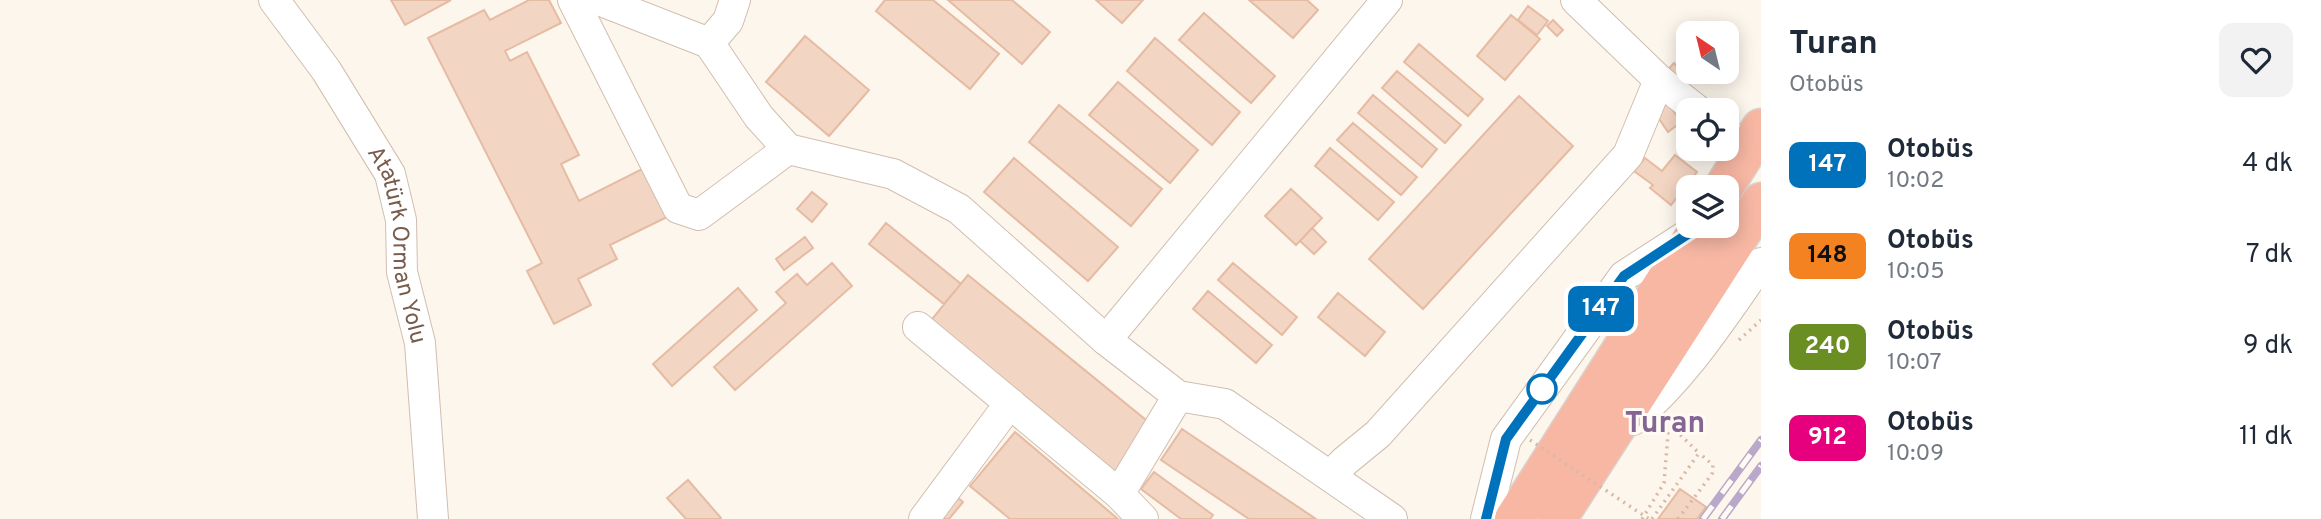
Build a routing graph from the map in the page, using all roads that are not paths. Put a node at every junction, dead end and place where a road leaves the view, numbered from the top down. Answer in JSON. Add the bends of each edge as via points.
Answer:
{"nodes":[{"id":1,"x":274,"y":0,"type":"edge"},
{"id":2,"x":573,"y":0,"type":"edge"},
{"id":3,"x":599,"y":0,"type":"edge"},
{"id":4,"x":735,"y":0,"type":"edge"},
{"id":5,"x":1387,"y":0,"type":"edge"},
{"id":6,"x":1576,"y":0,"type":"edge"},
{"id":7,"x":709,"y":43,"type":"junction"},
{"id":8,"x":1659,"y":79,"type":"junction"},
{"id":9,"x":1682,"y":98,"type":"edge"},
{"id":10,"x":1745,"y":138,"type":"edge"},
{"id":11,"x":788,"y":149,"type":"junction"},
{"id":12,"x":1729,"y":175,"type":"edge"},
{"id":13,"x":1761,"y":202,"type":"edge"},
{"id":14,"x":1682,"y":238,"type":"edge"},
{"id":15,"x":1692,"y":238,"type":"edge"},
{"id":16,"x":1761,"y":264,"type":"edge"},
{"id":17,"x":918,"y":327,"type":"dead end"},
{"id":18,"x":1106,"y":340,"type":"junction"},
{"id":19,"x":1178,"y":396,"type":"junction"},
{"id":20,"x":1010,"y":403,"type":"junction"},
{"id":21,"x":1605,"y":443,"type":"junction"},
{"id":22,"x":1331,"y":475,"type":"junction"},
{"id":23,"x":1119,"y":494,"type":"junction"},
{"id":24,"x":433,"y":519,"type":"edge"},
{"id":25,"x":924,"y":519,"type":"edge"},
{"id":26,"x":1143,"y":519,"type":"edge"},
{"id":27,"x":1392,"y":519,"type":"edge"},
{"id":28,"x":1486,"y":519,"type":"edge"},
{"id":29,"x":1514,"y":519,"type":"edge"},
{"id":30,"x":1557,"y":519,"type":"edge"}],
"edges":[{"from":1,"to":24,"type":"street","name":"Atatürk Orman Yolu","via":[[326,70],[390,174],[401,220],[402,272],[420,343]]},
{"from":2,"to":11,"type":"street","via":[[678,208],[699,215]]},
{"from":3,"to":7,"type":"street"},
{"from":4,"to":7,"type":"street","via":[[728,21]]},
{"from":5,"to":18,"type":"street"},
{"from":6,"to":8,"type":"street"},
{"from":7,"to":11,"type":"street","via":[[759,117]]},
{"from":8,"to":9,"type":"street"},
{"from":8,"to":22,"type":"street","via":[[1628,155],[1378,434]]},
{"from":10,"to":12,"type":"highway"},
{"from":11,"to":18,"type":"street","via":[[893,174],[959,209]]},
{"from":13,"to":21,"type":"highway"},
{"from":14,"to":28,"type":"street","via":[[1624,276],[1506,439]]},
{"from":15,"to":29,"type":"highway"},
{"from":16,"to":21,"type":"street","via":[[1694,356],[1648,408]]},
{"from":17,"to":20,"type":"street"},
{"from":18,"to":19,"type":"street"},
{"from":19,"to":22,"type":"street","via":[[1225,404]]},
{"from":19,"to":23,"type":"street"},
{"from":20,"to":23,"type":"street"},
{"from":20,"to":25,"type":"street"},
{"from":21,"to":30,"type":"highway"},
{"from":22,"to":27,"type":"street"},
{"from":23,"to":26,"type":"street"}]}
